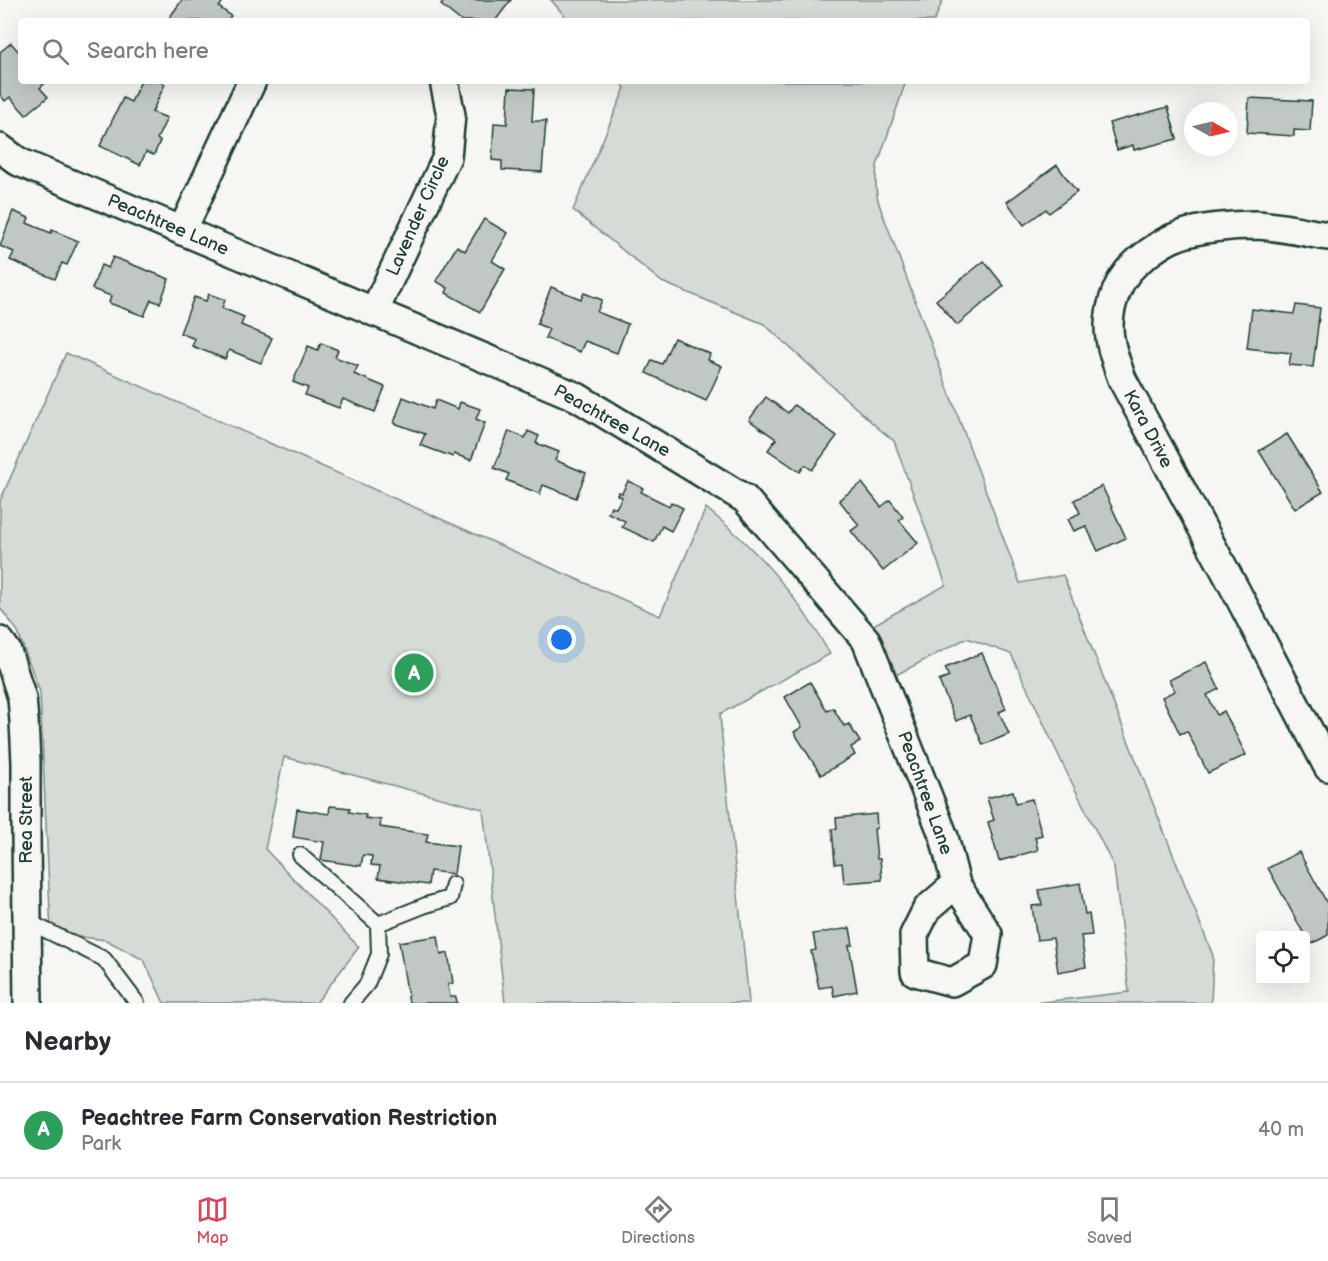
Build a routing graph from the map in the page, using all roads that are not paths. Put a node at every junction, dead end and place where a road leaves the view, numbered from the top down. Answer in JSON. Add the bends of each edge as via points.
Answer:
{"nodes":[{"id":1,"x":251,"y":84,"type":"edge"},
{"id":2,"x":445,"y":84,"type":"edge"},
{"id":3,"x":0,"y":148,"type":"edge"},
{"id":4,"x":182,"y":231,"type":"junction"},
{"id":5,"x":1328,"y":236,"type":"edge"},
{"id":6,"x":374,"y":312,"type":"junction"},
{"id":7,"x":0,"y":642,"type":"edge"},
{"id":8,"x":1328,"y":767,"type":"edge"},
{"id":9,"x":300,"y":855,"type":"dead end"},
{"id":10,"x":453,"y":884,"type":"dead end"},
{"id":11,"x":956,"y":884,"type":"dead end"},
{"id":12,"x":27,"y":921,"type":"junction"},
{"id":13,"x":378,"y":924,"type":"junction"},
{"id":14,"x":28,"y":1003,"type":"edge"},
{"id":15,"x":137,"y":1003,"type":"edge"},
{"id":16,"x":351,"y":1003,"type":"edge"}],
"edges":[{"from":1,"to":4,"type":"street"},
{"from":2,"to":6,"type":"street","name":"Lavender Circle","via":[[451,115],[447,157]]},
{"from":3,"to":4,"type":"street","name":"Peachtree Lane","via":[[19,162]]},
{"from":4,"to":6,"type":"street","name":"Peachtree Lane"},
{"from":5,"to":8,"type":"street","name":"Kara Drive","via":[[1256,225],[1177,236],[1140,259],[1126,273],[1112,305],[1109,326],[1122,379]]},
{"from":6,"to":11,"type":"street","name":"Peachtree Lane","via":[[577,398],[745,499],[866,640],[944,837]]},
{"from":7,"to":12,"type":"street","name":"Rea Street","via":[[7,651],[22,698]]},
{"from":9,"to":13,"type":"lane"},
{"from":10,"to":13,"type":"lane","via":[[450,898]]},
{"from":12,"to":14,"type":"street","name":"Rea Street"},
{"from":12,"to":15,"type":"lane","via":[[104,959]]},
{"from":13,"to":16,"type":"lane","via":[[379,954],[367,984]]}]}
